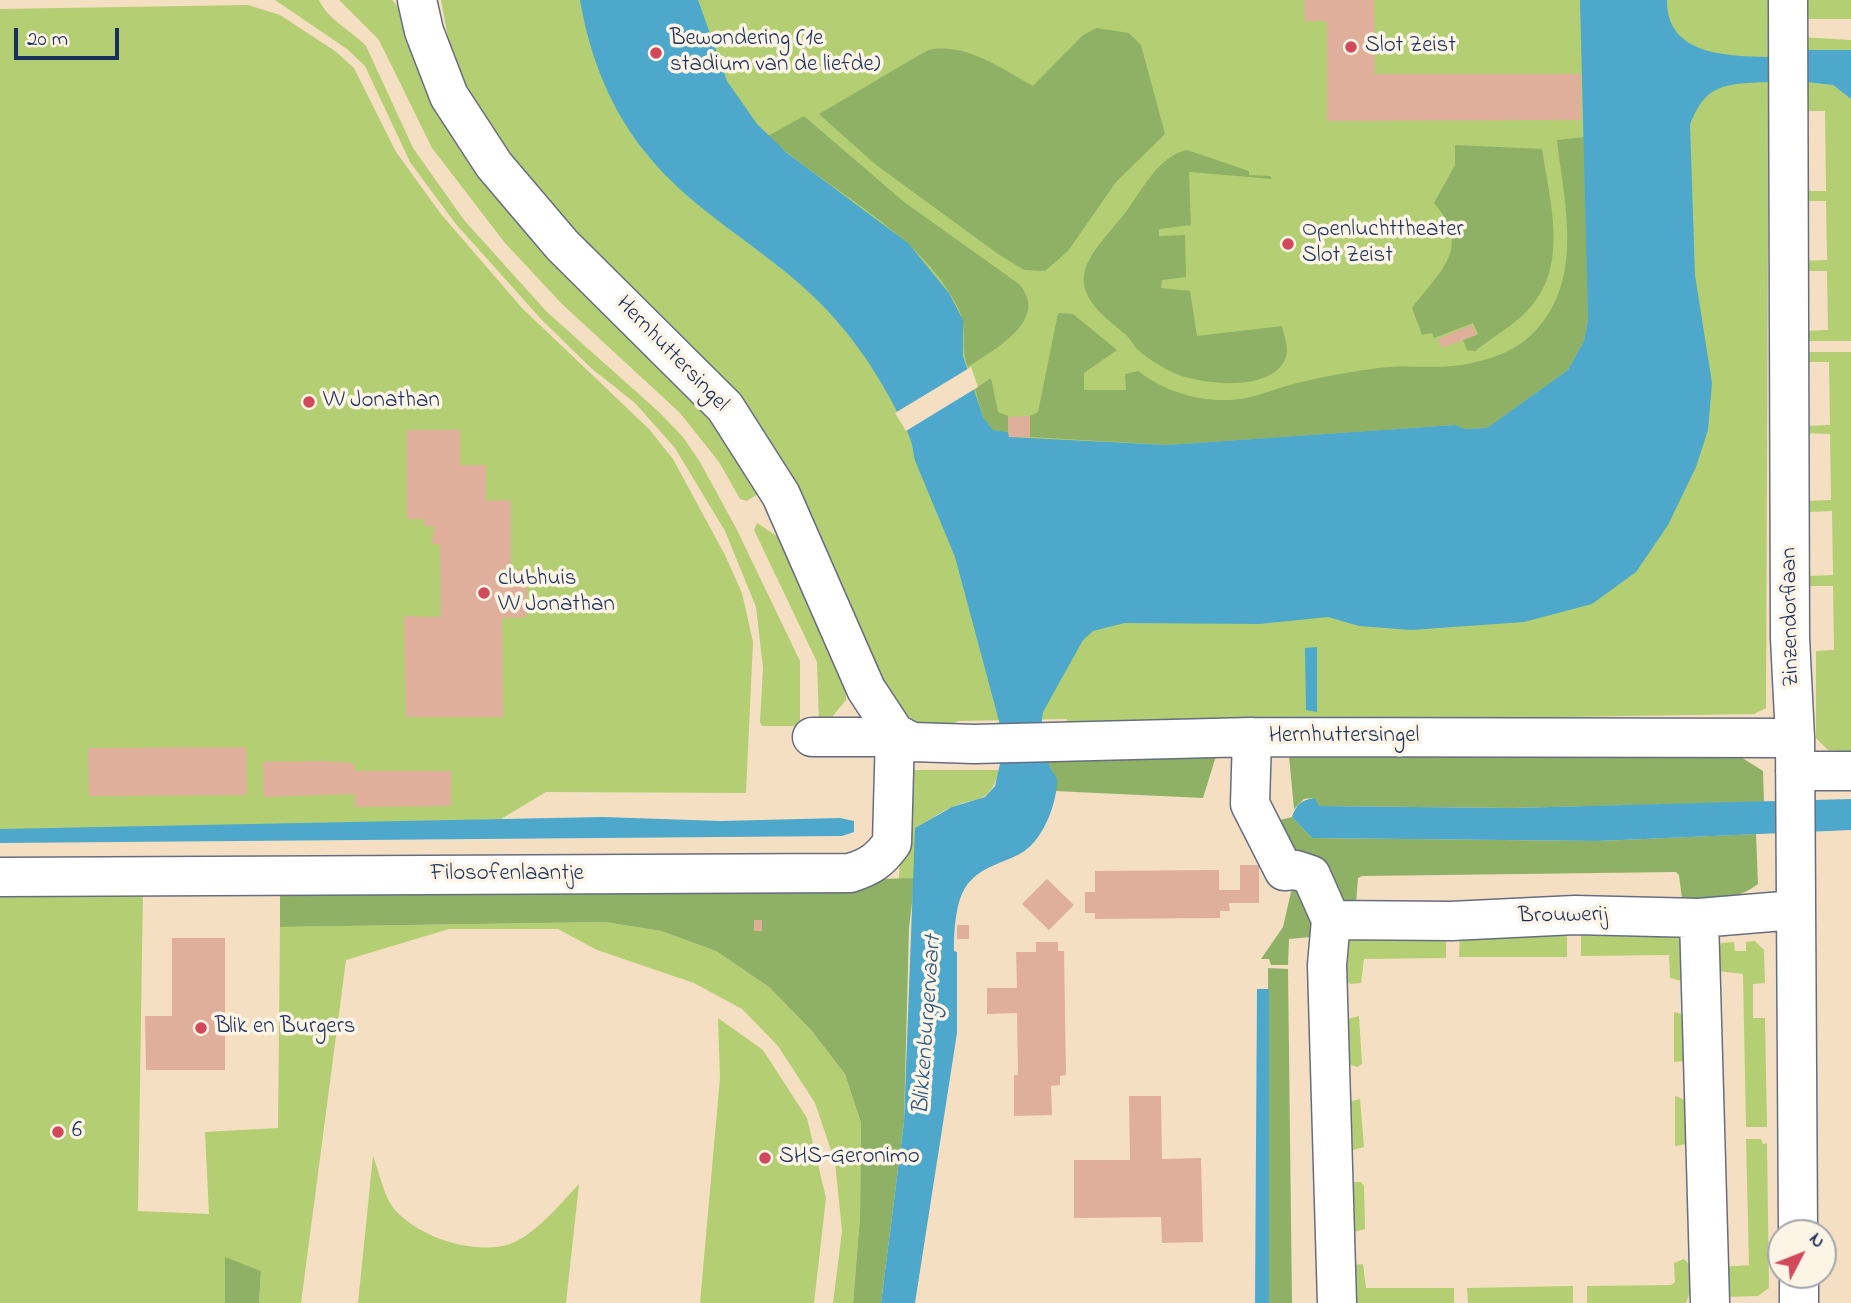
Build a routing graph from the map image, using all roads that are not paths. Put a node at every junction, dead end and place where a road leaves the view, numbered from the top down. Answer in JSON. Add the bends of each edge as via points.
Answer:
{"nodes":[{"id":1,"x":417,"y":0,"type":"edge"},
{"id":2,"x":1788,"y":0,"type":"edge"},
{"id":3,"x":895,"y":733,"type":"junction"},
{"id":4,"x":812,"y":737,"type":"dead end"},
{"id":5,"x":1252,"y":737,"type":"junction"},
{"id":6,"x":1795,"y":765,"type":"junction"},
{"id":7,"x":1851,"y":771,"type":"edge"},
{"id":8,"x":0,"y":877,"type":"edge"},
{"id":9,"x":1795,"y":910,"type":"junction"},
{"id":10,"x":1699,"y":918,"type":"junction"},
{"id":11,"x":1331,"y":920,"type":"junction"},
{"id":12,"x":1798,"y":1219,"type":"edge"},
{"id":13,"x":1337,"y":1303,"type":"edge"},
{"id":14,"x":1710,"y":1303,"type":"edge"}],
"edges":[{"from":1,"to":3,"type":"street","name":"Hernhuttersingel","via":[[449,96],[494,165],[562,245],[724,407],[780,495],[866,688]]},
{"from":2,"to":6,"type":"street","name":"Zinzendorflaan","via":[[1790,638]]},
{"from":3,"to":4,"type":"street","name":"Hernhuttersingel"},
{"from":3,"to":5,"type":"street","name":"Hernhuttersingel","via":[[912,741],[993,743]]},
{"from":3,"to":8,"type":"street","name":"Filosofenlaantje","via":[[892,843],[868,868],[850,873]]},
{"from":5,"to":6,"type":"street","name":"Hernhuttersingel"},
{"from":5,"to":11,"type":"street","via":[[1250,804],[1284,870],[1311,875]]},
{"from":6,"to":7,"type":"street","name":"Hernhuttersingel"},
{"from":6,"to":9,"type":"street","name":"Zinzendorflaan"},
{"from":9,"to":10,"type":"street","name":"Brouwerij"},
{"from":9,"to":12,"type":"street","name":"Zinzendorflaan"},
{"from":10,"to":11,"type":"street","name":"Brouwerij","via":[[1576,915]]},
{"from":10,"to":14,"type":"street"},
{"from":11,"to":13,"type":"street","via":[[1327,965]]}]}
